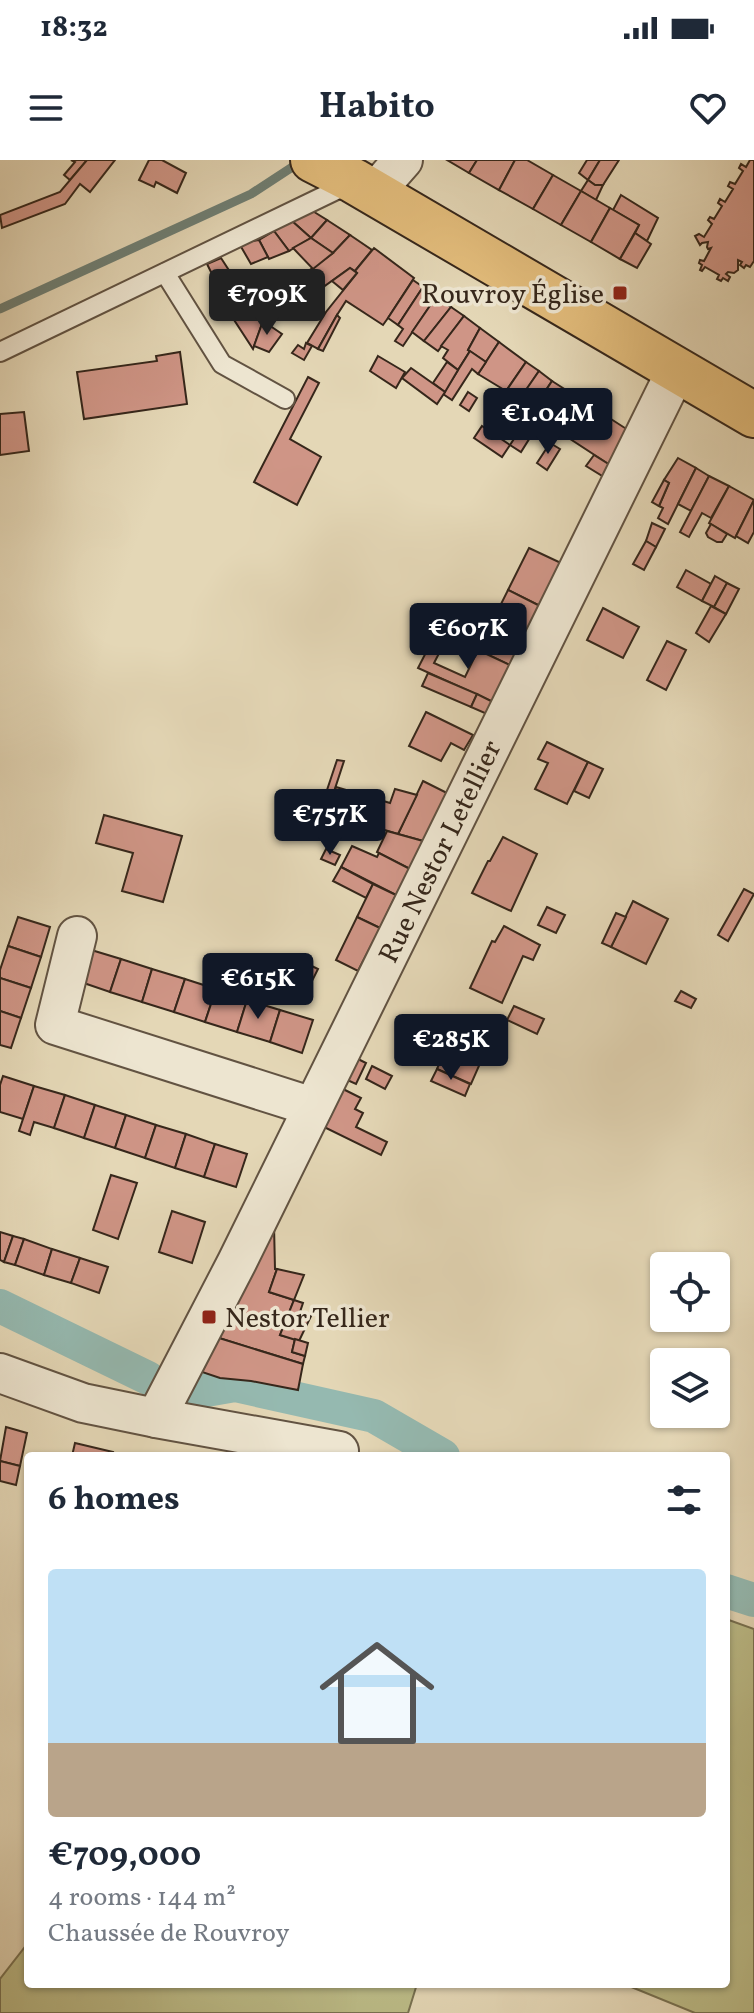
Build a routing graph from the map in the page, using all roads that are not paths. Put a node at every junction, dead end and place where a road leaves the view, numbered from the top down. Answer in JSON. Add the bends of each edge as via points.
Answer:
{"nodes":[{"id":1,"x":403,"y":160,"type":"edge"},
{"id":2,"x":343,"y":176,"type":"edge"},
{"id":3,"x":165,"y":273,"type":"junction"},
{"id":4,"x":0,"y":352,"type":"edge"},
{"id":5,"x":677,"y":369,"type":"junction"},
{"id":6,"x":285,"y":399,"type":"dead end"},
{"id":7,"x":754,"y":415,"type":"edge"},
{"id":8,"x":77,"y":936,"type":"dead end"},
{"id":9,"x":313,"y":1107,"type":"junction"},
{"id":10,"x":0,"y":1373,"type":"edge"},
{"id":11,"x":156,"y":1418,"type":"junction"},
{"id":12,"x":339,"y":1451,"type":"dead end"}],
"edges":[{"from":1,"to":2,"type":"street"},
{"from":2,"to":3,"type":"lane"},
{"from":2,"to":5,"type":"main road"},
{"from":3,"to":4,"type":"lane"},
{"from":3,"to":6,"type":"lane","via":[[222,364]]},
{"from":5,"to":7,"type":"main road"},
{"from":5,"to":9,"type":"street","name":"Rue Nestor Letellier"},
{"from":8,"to":9,"type":"street","via":[[55,1025]]},
{"from":9,"to":11,"type":"street","name":"Rue Nestor Letellier"},
{"from":10,"to":11,"type":"street","via":[[83,1403]]},
{"from":11,"to":12,"type":"street"}]}
